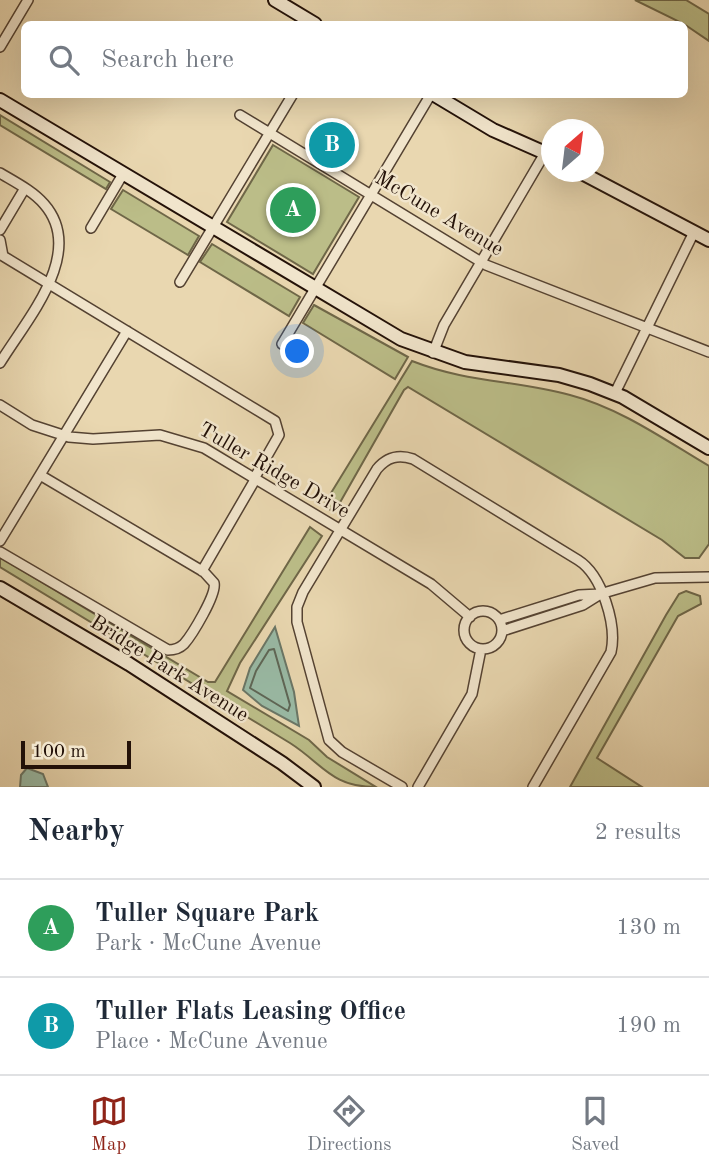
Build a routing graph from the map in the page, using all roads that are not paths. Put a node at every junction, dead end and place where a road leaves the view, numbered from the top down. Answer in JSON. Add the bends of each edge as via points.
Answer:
{"nodes":[{"id":1,"x":28,"y":0,"type":"edge"},
{"id":2,"x":275,"y":0,"type":"edge"},
{"id":3,"x":310,"y":21,"type":"edge"},
{"id":4,"x":0,"y":47,"type":"edge"},
{"id":5,"x":291,"y":98,"type":"edge"},
{"id":6,"x":430,"y":98,"type":"edge"},
{"id":7,"x":439,"y":98,"type":"edge"},
{"id":8,"x":0,"y":100,"type":"edge"},
{"id":9,"x":240,"y":115,"type":"dead end"},
{"id":10,"x":269,"y":133,"type":"junction"},
{"id":11,"x":541,"y":151,"type":"edge"},
{"id":12,"x":541,"y":165,"type":"edge"},
{"id":13,"x":0,"y":173,"type":"edge"},
{"id":14,"x":123,"y":174,"type":"junction"},
{"id":15,"x":599,"y":182,"type":"edge"},
{"id":16,"x":25,"y":188,"type":"junction"},
{"id":17,"x":372,"y":194,"type":"junction"},
{"id":18,"x":91,"y":228,"type":"dead end"},
{"id":19,"x":212,"y":228,"type":"junction"},
{"id":20,"x":0,"y":230,"type":"edge"},
{"id":21,"x":694,"y":232,"type":"junction"},
{"id":22,"x":0,"y":240,"type":"edge"},
{"id":23,"x":709,"y":240,"type":"edge"},
{"id":24,"x":1,"y":256,"type":"edge"},
{"id":25,"x":481,"y":262,"type":"junction"},
{"id":26,"x":180,"y":282,"type":"dead end"},
{"id":27,"x":48,"y":283,"type":"junction"},
{"id":28,"x":314,"y":290,"type":"junction"},
{"id":29,"x":647,"y":326,"type":"junction"},
{"id":30,"x":128,"y":331,"type":"junction"},
{"id":31,"x":282,"y":344,"type":"dead end"},
{"id":32,"x":709,"y":352,"type":"edge"},
{"id":33,"x":433,"y":353,"type":"junction"},
{"id":34,"x":0,"y":363,"type":"edge"},
{"id":35,"x":615,"y":393,"type":"junction"},
{"id":36,"x":0,"y":405,"type":"edge"},
{"id":37,"x":64,"y":436,"type":"junction"},
{"id":38,"x":709,"y":448,"type":"edge"},
{"id":39,"x":40,"y":475,"type":"junction"},
{"id":40,"x":256,"y":477,"type":"junction"},
{"id":41,"x":341,"y":530,"type":"junction"},
{"id":42,"x":0,"y":541,"type":"edge"},
{"id":43,"x":0,"y":552,"type":"edge"},
{"id":44,"x":202,"y":570,"type":"junction"},
{"id":45,"x":709,"y":577,"type":"edge"},
{"id":46,"x":0,"y":588,"type":"edge"},
{"id":47,"x":601,"y":594,"type":"junction"},
{"id":48,"x":470,"y":617,"type":"junction"},
{"id":49,"x":499,"y":620,"type":"junction"},
{"id":50,"x":502,"y":631,"type":"junction"},
{"id":51,"x":481,"y":649,"type":"junction"},
{"id":52,"x":314,"y":787,"type":"edge"},
{"id":53,"x":402,"y":787,"type":"edge"},
{"id":54,"x":418,"y":787,"type":"edge"},
{"id":55,"x":534,"y":787,"type":"edge"}],
"edges":[{"from":1,"to":4,"type":"street"},
{"from":2,"to":3,"type":"street"},
{"from":5,"to":10,"type":"street"},
{"from":6,"to":17,"type":"street"},
{"from":7,"to":11,"type":"street","via":[[486,127]]},
{"from":8,"to":14,"type":"street"},
{"from":9,"to":10,"type":"street","name":"McCune Avenue"},
{"from":10,"to":17,"type":"street","name":"McCune Avenue"},
{"from":10,"to":19,"type":"street"},
{"from":12,"to":25,"type":"street"},
{"from":13,"to":16,"type":"street"},
{"from":14,"to":18,"type":"street"},
{"from":14,"to":19,"type":"street"},
{"from":15,"to":21,"type":"street"},
{"from":16,"to":20,"type":"street"},
{"from":16,"to":27,"type":"street","via":[[45,205],[57,229],[58,258]]},
{"from":17,"to":25,"type":"street","name":"McCune Avenue"},
{"from":17,"to":28,"type":"street"},
{"from":19,"to":26,"type":"street"},
{"from":19,"to":28,"type":"street"},
{"from":21,"to":23,"type":"street"},
{"from":21,"to":29,"type":"street"},
{"from":22,"to":24,"type":"street"},
{"from":24,"to":27,"type":"street"},
{"from":25,"to":29,"type":"street","name":"McCune Avenue"},
{"from":25,"to":33,"type":"street"},
{"from":27,"to":30,"type":"street"},
{"from":27,"to":34,"type":"street"},
{"from":28,"to":31,"type":"street"},
{"from":28,"to":33,"type":"street"},
{"from":29,"to":32,"type":"street","name":"McCune Avenue"},
{"from":29,"to":35,"type":"street"},
{"from":30,"to":37,"type":"street"},
{"from":30,"to":40,"type":"street","via":[[277,422],[279,435]]},
{"from":33,"to":35,"type":"street","via":[[480,366],[559,375]]},
{"from":35,"to":38,"type":"street"},
{"from":36,"to":37,"type":"street","name":"Tuller Ridge Drive","via":[[32,425]]},
{"from":37,"to":39,"type":"street"},
{"from":37,"to":40,"type":"street","name":"Tuller Ridge Drive","via":[[177,438]]},
{"from":39,"to":42,"type":"street"},
{"from":39,"to":44,"type":"street"},
{"from":40,"to":41,"type":"street","name":"Tuller Ridge Drive"},
{"from":40,"to":44,"type":"street"},
{"from":41,"to":47,"type":"street","via":[[380,466],[393,457],[409,457],[583,563]]},
{"from":41,"to":48,"type":"street","name":"Tuller Ridge Drive","via":[[440,590]]},
{"from":41,"to":53,"type":"street","via":[[302,596],[297,622],[329,740]]},
{"from":43,"to":44,"type":"street","via":[[173,650],[183,646],[214,593],[214,583]]},
{"from":45,"to":47,"type":"street","via":[[661,577]]},
{"from":46,"to":52,"type":"street","name":"Bridge Park Avenue","via":[[129,664]]},
{"from":47,"to":49,"type":"street","via":[[581,594]]},
{"from":47,"to":50,"type":"street","via":[[583,605]]},
{"from":47,"to":55,"type":"street","via":[[612,631],[611,652]]},
{"from":48,"to":49,"type":"street","via":[[486,612]]},
{"from":48,"to":51,"type":"street","via":[[467,639]]},
{"from":49,"to":50,"type":"street"},
{"from":50,"to":51,"type":"street","via":[[495,645]]},
{"from":51,"to":54,"type":"street","via":[[472,694]]}]}
